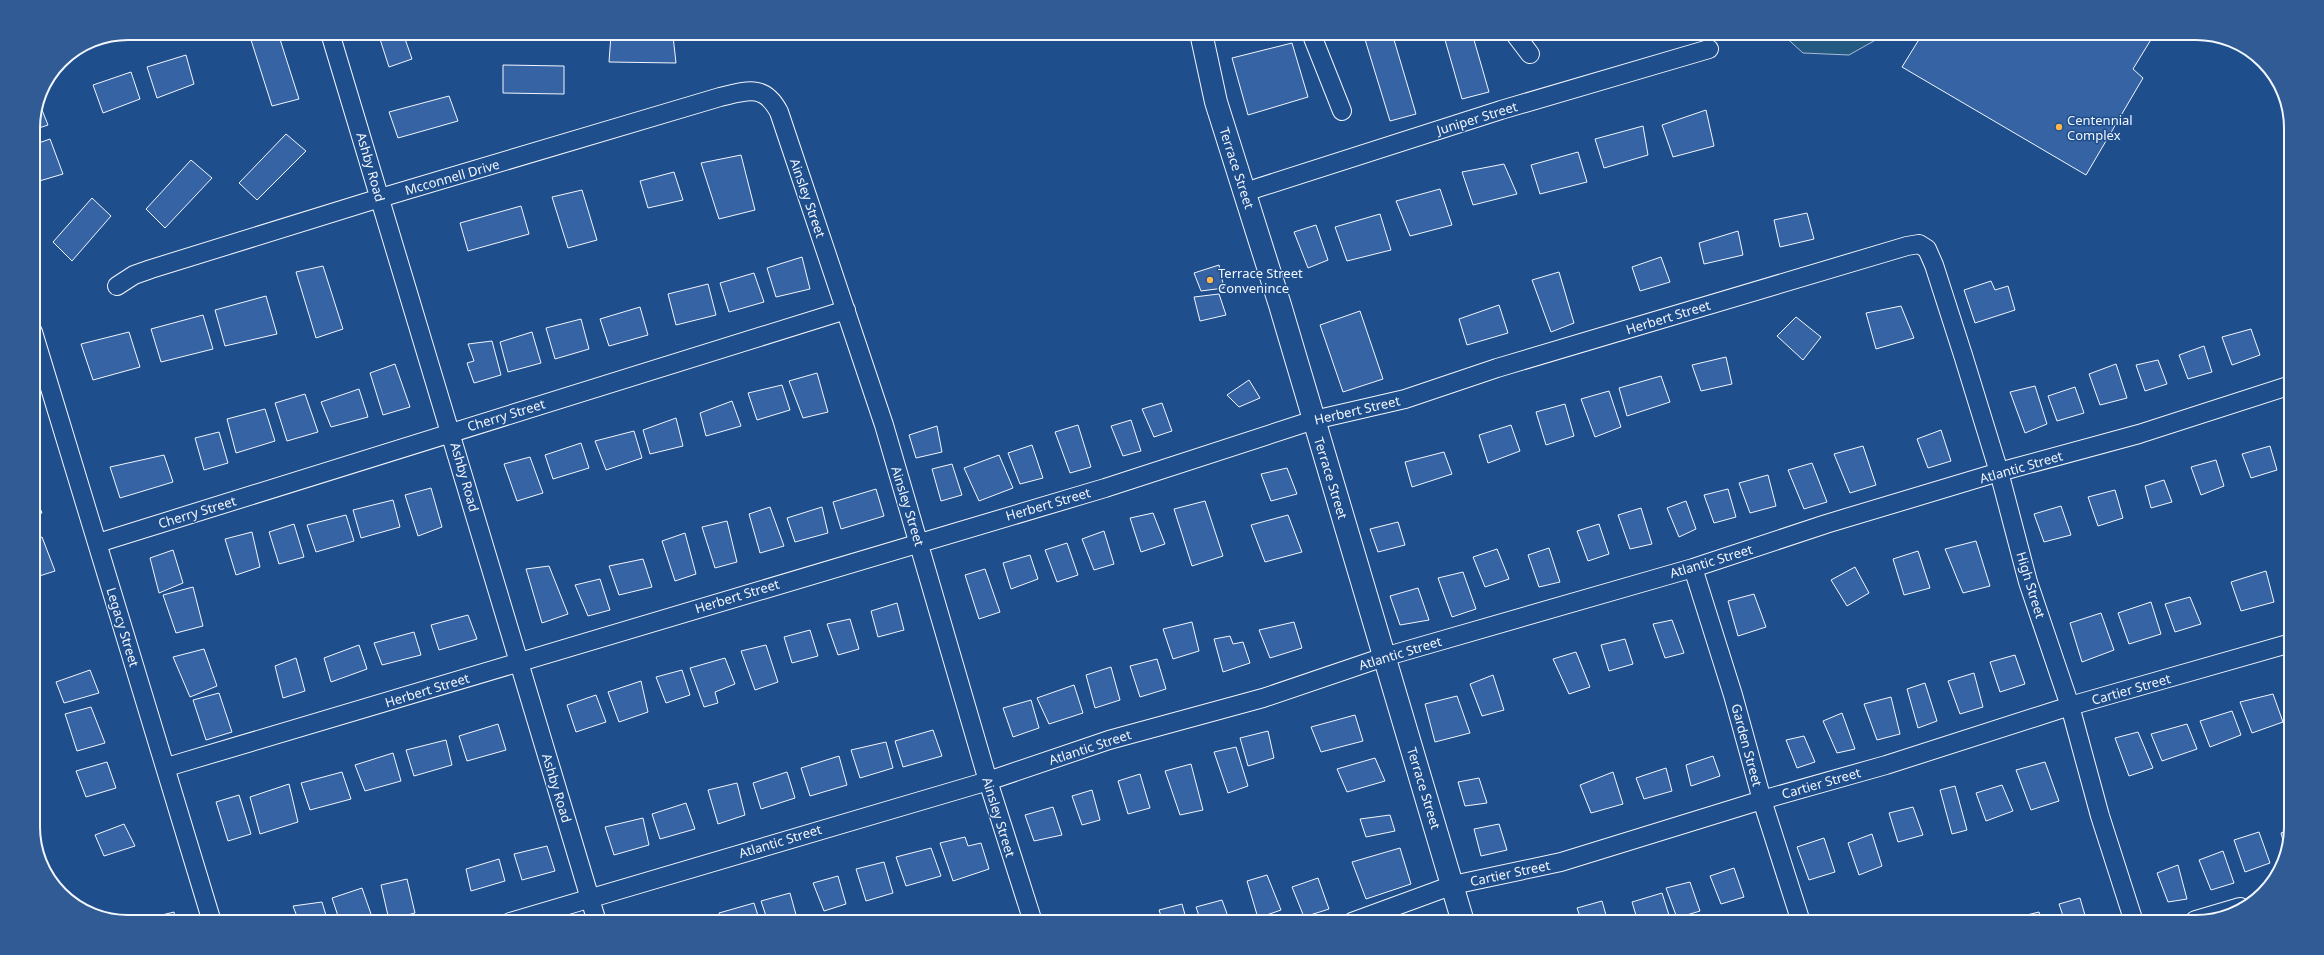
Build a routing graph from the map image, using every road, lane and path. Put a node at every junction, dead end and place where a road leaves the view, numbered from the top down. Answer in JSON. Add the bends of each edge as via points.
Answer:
{"nodes":[{"id":1,"x":332,"y":40,"type":"edge"},
{"id":2,"x":1202,"y":40,"type":"edge"},
{"id":3,"x":1314,"y":40,"type":"edge"},
{"id":4,"x":1519,"y":40,"type":"edge"},
{"id":5,"x":1710,"y":49,"type":"dead end"},
{"id":6,"x":1530,"y":54,"type":"dead end"},
{"id":7,"x":767,"y":97,"type":"joint"},
{"id":8,"x":1342,"y":111,"type":"dead end"},
{"id":9,"x":1245,"y":192,"type":"junction"},
{"id":10,"x":380,"y":198,"type":"junction"},
{"id":11,"x":1927,"y":249,"type":"joint"},
{"id":12,"x":117,"y":286,"type":"dead end"},
{"id":13,"x":846,"y":310,"type":"junction"},
{"id":14,"x":40,"y":355,"type":"edge"},
{"id":15,"x":2284,"y":387,"type":"edge"},
{"id":16,"x":1314,"y":420,"type":"junction"},
{"id":17,"x":452,"y":432,"type":"junction"},
{"id":18,"x":1999,"y":472,"type":"junction"},
{"id":19,"x":919,"y":542,"type":"junction"},
{"id":20,"x":98,"y":543,"type":"junction"},
{"id":21,"x":1693,"y":568,"type":"junction"},
{"id":22,"x":2284,"y":645,"type":"edge"},
{"id":23,"x":1384,"y":657,"type":"junction"},
{"id":24,"x":519,"y":663,"type":"junction"},
{"id":25,"x":2070,"y":706,"type":"junction"},
{"id":26,"x":166,"y":767,"type":"junction"},
{"id":27,"x":988,"y":781,"type":"junction"},
{"id":28,"x":1762,"y":800,"type":"junction"},
{"id":29,"x":1453,"y":885,"type":"junction"},
{"id":30,"x":590,"y":897,"type":"junction"},
{"id":31,"x":210,"y":915,"type":"edge"},
{"id":32,"x":532,"y":915,"type":"edge"},
{"id":33,"x":595,"y":915,"type":"edge"},
{"id":34,"x":1031,"y":915,"type":"edge"},
{"id":35,"x":1371,"y":915,"type":"edge"},
{"id":36,"x":1461,"y":915,"type":"edge"},
{"id":37,"x":1799,"y":915,"type":"edge"},
{"id":38,"x":2132,"y":915,"type":"edge"}],
"edges":[{"from":1,"to":10,"type":"street","name":"Ashby Road"},
{"from":2,"to":9,"type":"street","name":"Terrace Street","via":[[1216,102]]},
{"from":3,"to":8,"type":"street"},
{"from":4,"to":6,"type":"street"},
{"from":5,"to":9,"type":"street","name":"Juniper Street","via":[[1501,110]]},
{"from":7,"to":10,"type":"street","name":"Mcconnell Drive","via":[[760,91],[751,90],[720,97]]},
{"from":7,"to":13,"type":"street","name":"Ainsley Street","via":[[779,112]]},
{"from":9,"to":16,"type":"street","name":"Terrace Street"},
{"from":10,"to":12,"type":"street","name":"Mcconnell Drive","via":[[151,269],[134,275]]},
{"from":10,"to":17,"type":"street","name":"Ashby Road"},
{"from":11,"to":16,"type":"street","name":"Herbert Street","via":[[1919,244],[1907,246],[1497,368],[1405,399]]},
{"from":11,"to":18,"type":"street","name":"High Street"},
{"from":13,"to":17,"type":"street","name":"Cherry Street"},
{"from":13,"to":19,"type":"street","name":"Ainsley Street"},
{"from":14,"to":20,"type":"street","name":"Legacy Street"},
{"from":15,"to":18,"type":"street","name":"Atlantic Street","via":[[2139,434]]},
{"from":16,"to":19,"type":"street","name":"Herbert Street","via":[[1105,488]]},
{"from":16,"to":23,"type":"street","name":"Terrace Street"},
{"from":17,"to":20,"type":"street","name":"Cherry Street"},
{"from":17,"to":24,"type":"street","name":"Ashby Road"},
{"from":18,"to":21,"type":"street","name":"Atlantic Street","via":[[1826,524]]},
{"from":18,"to":25,"type":"street","name":"High Street","via":[[2028,582]]},
{"from":19,"to":24,"type":"street","name":"Herbert Street"},
{"from":19,"to":27,"type":"street","name":"Ainsley Street"},
{"from":20,"to":26,"type":"street","name":"Legacy Street"},
{"from":21,"to":23,"type":"street","name":"Atlantic Street"},
{"from":21,"to":28,"type":"street","name":"Garden Street","via":[[1733,695]]},
{"from":22,"to":25,"type":"street","name":"Cartier Street"},
{"from":23,"to":27,"type":"street","name":"Atlantic Street","via":[[1263,698],[1109,740]]},
{"from":23,"to":29,"type":"street","name":"Terrace Street"},
{"from":24,"to":26,"type":"street","name":"Herbert Street"},
{"from":24,"to":30,"type":"street","name":"Ashby Road"},
{"from":25,"to":28,"type":"street","name":"Cartier Street","via":[[1886,765]]},
{"from":25,"to":38,"type":"street","name":"High Street","via":[[2100,816]]},
{"from":26,"to":31,"type":"street","name":"Legacy Street"},
{"from":27,"to":30,"type":"street","name":"Atlantic Street"},
{"from":27,"to":34,"type":"street","name":"Ainsley Street"},
{"from":28,"to":29,"type":"street","name":"Cartier Street","via":[[1561,862]]},
{"from":28,"to":37,"type":"street","name":"Garden Street"},
{"from":29,"to":35,"type":"street","name":"Cartier Street"},
{"from":29,"to":36,"type":"street","name":"Terrace Street"},
{"from":30,"to":32,"type":"street","name":"Atlantic Street"},
{"from":30,"to":33,"type":"street","name":"Ashby Road"}]}
